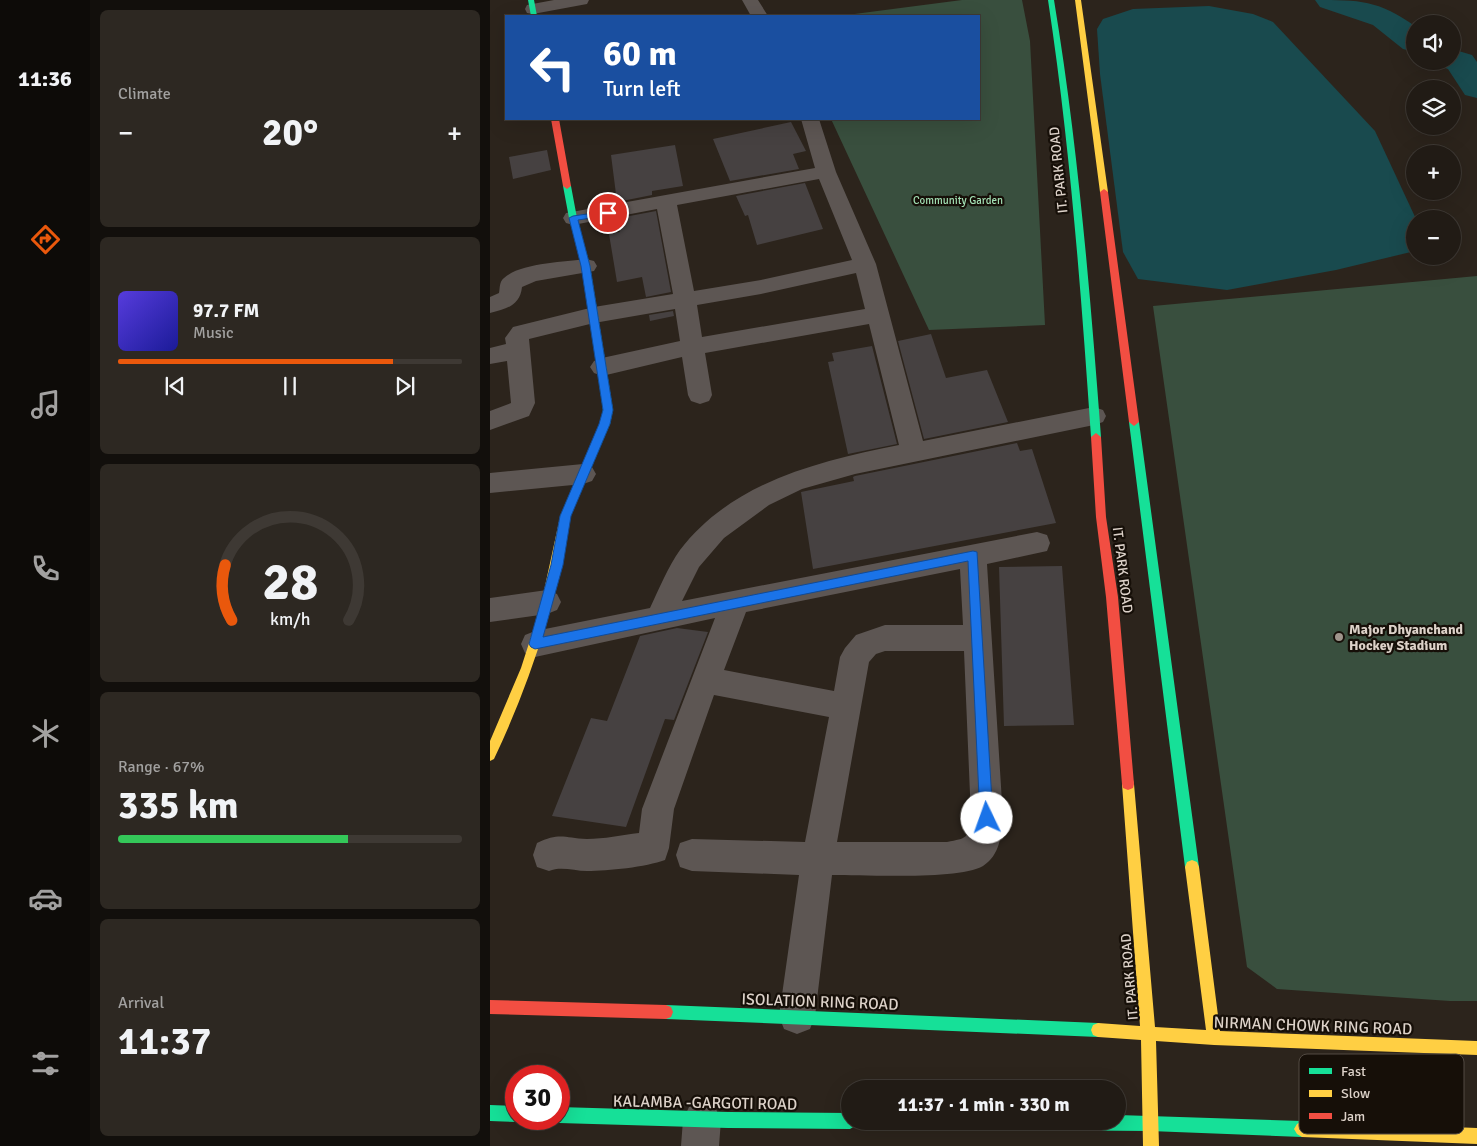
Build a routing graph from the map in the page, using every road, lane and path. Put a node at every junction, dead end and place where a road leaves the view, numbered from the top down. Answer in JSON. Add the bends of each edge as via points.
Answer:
{"nodes":[{"id":1,"x":581,"y":0,"type":"edge"},
{"id":2,"x":750,"y":0,"type":"edge"},
{"id":3,"x":1051,"y":0,"type":"edge"},
{"id":4,"x":1078,"y":0,"type":"edge"},
{"id":5,"x":533,"y":9,"type":"edge"},
{"id":6,"x":758,"y":15,"type":"edge"},
{"id":7,"x":555,"y":120,"type":"edge"},
{"id":8,"x":810,"y":120,"type":"edge"},
{"id":9,"x":826,"y":172,"type":"junction"},
{"id":10,"x":666,"y":202,"type":"junction"},
{"id":11,"x":573,"y":218,"type":"junction"},
{"id":12,"x":865,"y":264,"type":"junction"},
{"id":13,"x":586,"y":266,"type":"junction"},
{"id":14,"x":685,"y":299,"type":"junction"},
{"id":15,"x":490,"y":305,"type":"edge"},
{"id":16,"x":594,"y":315,"type":"junction"},
{"id":17,"x":876,"y":315,"type":"junction"},
{"id":18,"x":692,"y":347,"type":"junction"},
{"id":19,"x":518,"y":350,"type":"junction"},
{"id":20,"x":490,"y":356,"type":"edge"},
{"id":21,"x":602,"y":367,"type":"junction"},
{"id":22,"x":700,"y":395,"type":"dead end"},
{"id":23,"x":1094,"y":416,"type":"junction"},
{"id":24,"x":490,"y":420,"type":"edge"},
{"id":25,"x":913,"y":452,"type":"junction"},
{"id":26,"x":583,"y":474,"type":"junction"},
{"id":27,"x":490,"y":483,"type":"edge"},
{"id":28,"x":1037,"y":543,"type":"dead end"},
{"id":29,"x":973,"y":555,"type":"junction"},
{"id":30,"x":547,"y":602,"type":"junction"},
{"id":31,"x":736,"y":602,"type":"junction"},
{"id":32,"x":490,"y":610,"type":"edge"},
{"id":33,"x":659,"y":618,"type":"junction"},
{"id":34,"x":978,"y":638,"type":"junction"},
{"id":35,"x":535,"y":644,"type":"junction"},
{"id":36,"x":705,"y":680,"type":"junction"},
{"id":37,"x":846,"y":707,"type":"junction"},
{"id":38,"x":497,"y":730,"type":"edge"},
{"id":39,"x":490,"y":755,"type":"edge"},
{"id":40,"x":550,"y":855,"type":"dead end"},
{"id":41,"x":692,"y":856,"type":"dead end"},
{"id":42,"x":818,"y":859,"type":"junction"},
{"id":43,"x":490,"y":1007,"type":"edge"},
{"id":44,"x":797,"y":1016,"type":"junction"},
{"id":45,"x":1148,"y":1032,"type":"junction"},
{"id":46,"x":1214,"y":1038,"type":"junction"},
{"id":47,"x":1477,"y":1048,"type":"edge"},
{"id":48,"x":490,"y":1113,"type":"edge"},
{"id":49,"x":505,"y":1114,"type":"edge"},
{"id":50,"x":570,"y":1116,"type":"edge"},
{"id":51,"x":841,"y":1122,"type":"edge"},
{"id":52,"x":1126,"y":1123,"type":"edge"},
{"id":53,"x":1150,"y":1123,"type":"junction"},
{"id":54,"x":1299,"y":1129,"type":"edge"},
{"id":55,"x":701,"y":1133,"type":"edge"},
{"id":56,"x":1427,"y":1134,"type":"edge"},
{"id":57,"x":1477,"y":1136,"type":"edge"},
{"id":58,"x":1151,"y":1146,"type":"edge"}],
"edges":[{"from":1,"to":5,"type":"street"},
{"from":2,"to":6,"type":"street"},
{"from":3,"to":23,"type":"main road","name":"IT. PARK ROAD","via":[[1063,68]]},
{"from":4,"to":46,"type":"main road","name":"IT. PARK ROAD"},
{"from":7,"to":11,"type":"main road"},
{"from":8,"to":9,"type":"street"},
{"from":9,"to":10,"type":"street"},
{"from":9,"to":12,"type":"street"},
{"from":10,"to":11,"type":"street"},
{"from":10,"to":14,"type":"street"},
{"from":11,"to":13,"type":"main road"},
{"from":12,"to":14,"type":"street","via":[[762,287]]},
{"from":12,"to":17,"type":"street"},
{"from":13,"to":15,"type":"street","via":[[517,280],[511,284],[509,298]]},
{"from":13,"to":16,"type":"main road"},
{"from":14,"to":16,"type":"street"},
{"from":14,"to":18,"type":"street"},
{"from":16,"to":19,"type":"street","via":[[521,332],[517,338]]},
{"from":16,"to":21,"type":"main road"},
{"from":17,"to":18,"type":"street"},
{"from":17,"to":25,"type":"street"},
{"from":18,"to":21,"type":"street"},
{"from":18,"to":22,"type":"street"},
{"from":19,"to":20,"type":"street"},
{"from":19,"to":24,"type":"street","via":[[523,403],[520,410]]},
{"from":21,"to":26,"type":"main road","via":[[608,410]]},
{"from":23,"to":25,"type":"street"},
{"from":23,"to":45,"type":"main road","name":"IT. PARK ROAD"},
{"from":25,"to":33,"type":"street","via":[[795,481],[760,498],[715,530],[689,559]]},
{"from":26,"to":27,"type":"street"},
{"from":26,"to":30,"type":"main road","via":[[565,516]]},
{"from":28,"to":29,"type":"street"},
{"from":29,"to":31,"type":"street"},
{"from":29,"to":34,"type":"street"},
{"from":30,"to":32,"type":"street"},
{"from":30,"to":35,"type":"main road"},
{"from":31,"to":33,"type":"street"},
{"from":31,"to":36,"type":"street"},
{"from":33,"to":35,"type":"street"},
{"from":34,"to":37,"type":"street","via":[[885,638],[866,644],[855,657]]},
{"from":34,"to":42,"type":"street","via":[[987,818],[984,842],[972,854],[947,858]]},
{"from":35,"to":38,"type":"main road"},
{"from":36,"to":37,"type":"street"},
{"from":36,"to":40,"type":"street","via":[[658,810],[652,848],[588,855],[555,852]]},
{"from":37,"to":42,"type":"street"},
{"from":38,"to":39,"type":"main road"},
{"from":41,"to":42,"type":"street"},
{"from":42,"to":44,"type":"street"},
{"from":43,"to":44,"type":"main road","name":"ISOLATION RING ROAD"},
{"from":44,"to":45,"type":"main road","name":"ISOLATION RING ROAD"},
{"from":45,"to":46,"type":"main road","name":"NIRMAN CHOWK RING ROAD"},
{"from":45,"to":53,"type":"main road","name":"IT. PARK ROAD"},
{"from":46,"to":47,"type":"main road","name":"NIRMAN CHOWK RING ROAD"},
{"from":48,"to":49,"type":"main road"},
{"from":50,"to":55,"type":"main road","name":"KALAMBA -GARGOTI ROAD"},
{"from":51,"to":55,"type":"main road","name":"KALAMBA -GARGOTI ROAD"},
{"from":52,"to":53,"type":"main road"},
{"from":53,"to":54,"type":"main road"},
{"from":53,"to":58,"type":"main road","name":"IT. PARK ROAD"},
{"from":56,"to":57,"type":"main road"}]}
